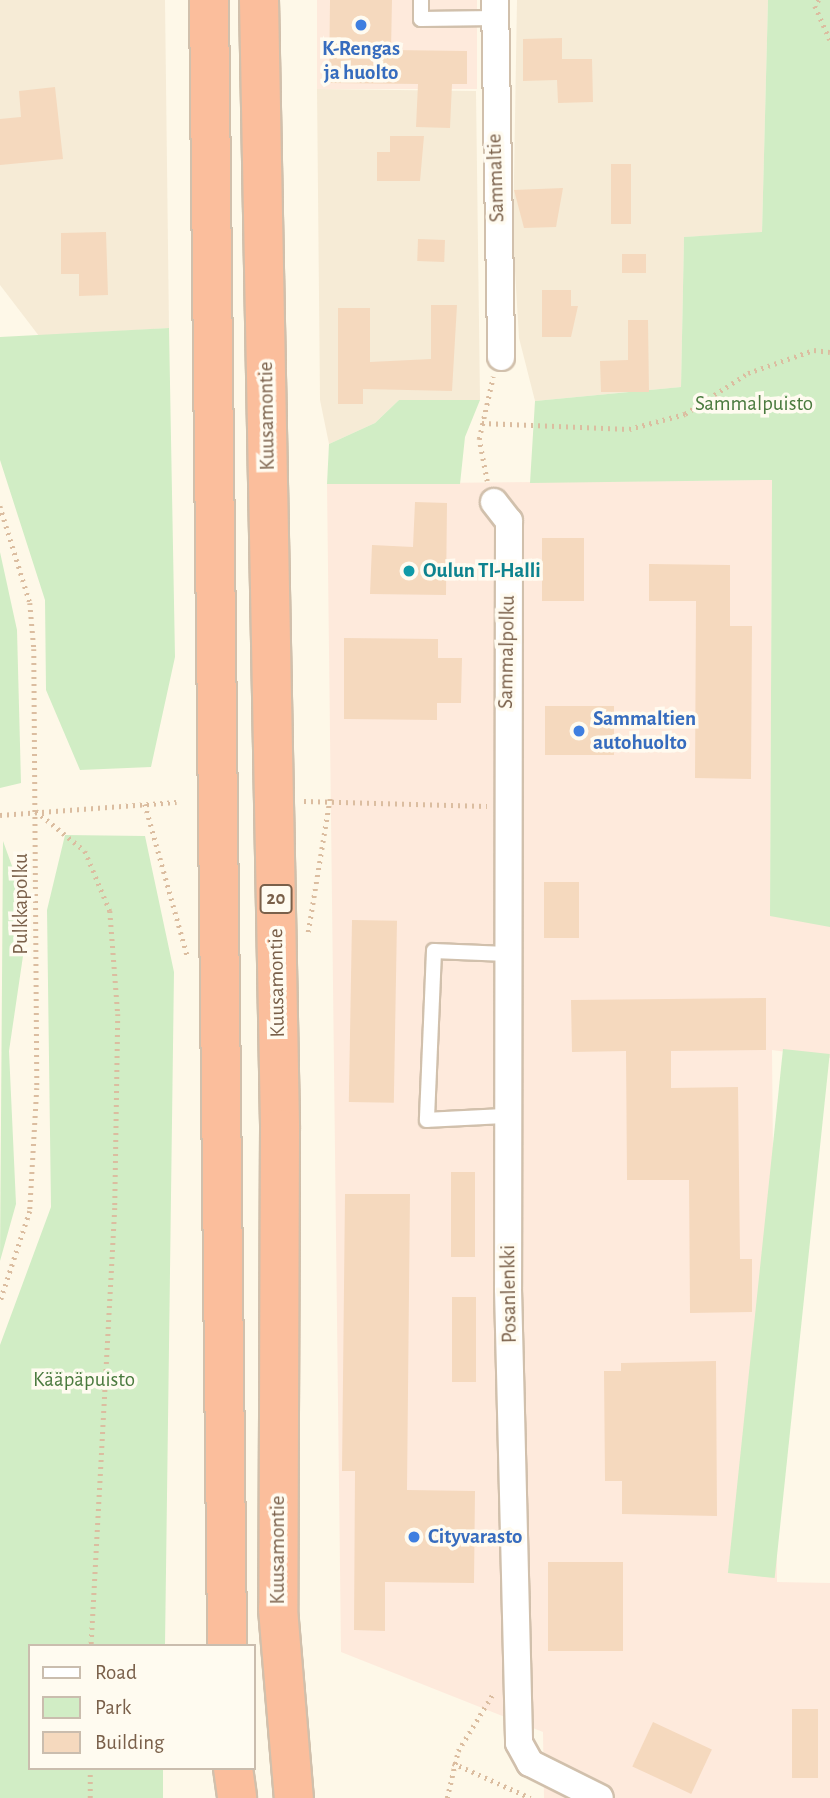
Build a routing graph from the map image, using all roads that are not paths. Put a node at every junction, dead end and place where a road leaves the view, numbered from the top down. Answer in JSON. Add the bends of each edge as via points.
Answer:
{"nodes":[{"id":1,"x":209,"y":0,"type":"edge"},
{"id":2,"x":259,"y":0,"type":"edge"},
{"id":3,"x":421,"y":0,"type":"edge"},
{"id":4,"x":495,"y":9,"type":"edge"},
{"id":5,"x":501,"y":357,"type":"road end"},
{"id":6,"x":494,"y":502,"type":"road end"},
{"id":7,"x":506,"y":806,"type":"joint"},
{"id":8,"x":506,"y":954,"type":"junction"},
{"id":9,"x":507,"y":1116,"type":"junction"},
{"id":10,"x":227,"y":1644,"type":"edge"},
{"id":11,"x":233,"y":1770,"type":"edge"},
{"id":12,"x":237,"y":1798,"type":"edge"},
{"id":13,"x":294,"y":1798,"type":"edge"},
{"id":14,"x":600,"y":1798,"type":"edge"}],
"edges":[{"from":1,"to":10,"type":"highway"},
{"from":2,"to":13,"type":"highway","name":"Kuusamontie","number":"20","via":[[280,1129],[278,1609]]},
{"from":3,"to":4,"type":"lane","via":[[421,19]]},
{"from":4,"to":5,"type":"street","name":"Sammaltie"},
{"from":6,"to":7,"type":"street","name":"Sammalpolku","via":[[509,521]]},
{"from":7,"to":8,"type":"street","name":"Posanlenkki"},
{"from":8,"to":9,"type":"street","name":"Posanlenkki"},
{"from":8,"to":9,"type":"lane","via":[[434,951],[427,1120]]},
{"from":9,"to":14,"type":"street","name":"Posanlenkki","via":[[519,1743],[544,1772]]},
{"from":11,"to":12,"type":"highway"}]}
